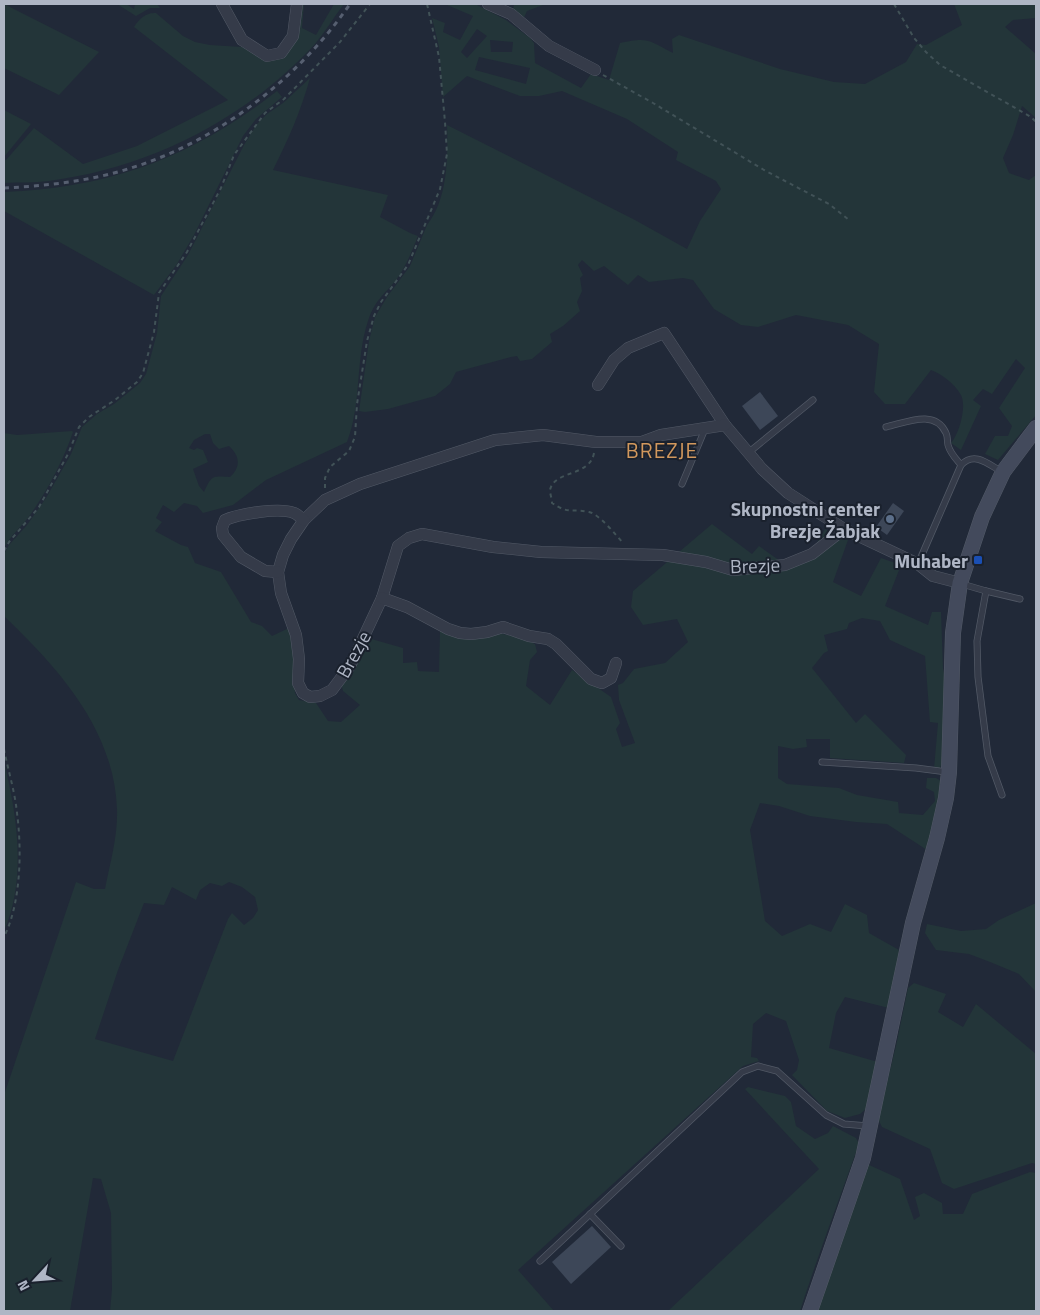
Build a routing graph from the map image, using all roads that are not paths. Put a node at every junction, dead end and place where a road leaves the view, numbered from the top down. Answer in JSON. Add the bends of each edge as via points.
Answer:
{"nodes":[{"id":1,"x":222,"y":4,"type":"edge"},
{"id":2,"x":297,"y":4,"type":"edge"},
{"id":3,"x":488,"y":4,"type":"edge"},
{"id":4,"x":595,"y":70,"type":"road end"},
{"id":5,"x":598,"y":385,"type":"dead end"},
{"id":6,"x":813,"y":400,"type":"dead end"},
{"id":7,"x":725,"y":425,"type":"junction"},
{"id":8,"x":886,"y":427,"type":"dead end"},
{"id":9,"x":1036,"y":428,"type":"edge"},
{"id":10,"x":705,"y":429,"type":"junction"},
{"id":11,"x":748,"y":453,"type":"junction"},
{"id":12,"x":960,"y":465,"type":"junction"},
{"id":13,"x":1002,"y":472,"type":"junction"},
{"id":14,"x":682,"y":484,"type":"dead end"},
{"id":15,"x":304,"y":520,"type":"junction"},
{"id":16,"x":844,"y":529,"type":"junction"},
{"id":17,"x":918,"y":564,"type":"junction"},
{"id":18,"x":278,"y":572,"type":"junction"},
{"id":19,"x":960,"y":583,"type":"junction"},
{"id":20,"x":986,"y":591,"type":"junction"},
{"id":21,"x":382,"y":598,"type":"junction"},
{"id":22,"x":1020,"y":599,"type":"dead end"},
{"id":23,"x":616,"y":663,"type":"dead end"},
{"id":24,"x":822,"y":762,"type":"dead end"},
{"id":25,"x":949,"y":772,"type":"junction"},
{"id":26,"x":1002,"y":795,"type":"dead end"},
{"id":27,"x":870,"y":1126,"type":"junction"},
{"id":28,"x":590,"y":1214,"type":"junction"},
{"id":29,"x":621,"y":1246,"type":"dead end"},
{"id":30,"x":540,"y":1261,"type":"dead end"},
{"id":31,"x":810,"y":1311,"type":"edge"}],
"edges":[{"from":1,"to":2,"type":"street","via":[[242,40],[267,56],[281,53],[292,36]]},
{"from":3,"to":4,"type":"street","via":[[511,14],[549,46]]},
{"from":5,"to":7,"type":"street","via":[[614,360],[628,348],[664,333]]},
{"from":6,"to":11,"type":"lane"},
{"from":7,"to":10,"type":"street"},
{"from":7,"to":11,"type":"street"},
{"from":8,"to":12,"type":"lane","via":[[925,418],[936,421],[943,428],[951,453]]},
{"from":9,"to":13,"type":"street"},
{"from":10,"to":14,"type":"lane"},
{"from":10,"to":15,"type":"street","via":[[660,435],[642,442],[596,442],[543,435],[494,440],[360,484],[325,500]]},
{"from":11,"to":16,"type":"street","via":[[788,494]]},
{"from":12,"to":13,"type":"lane","via":[[973,458]]},
{"from":12,"to":17,"type":"lane"},
{"from":13,"to":19,"type":"street","via":[[982,517]]},
{"from":15,"to":18,"type":"street","via":[[283,555]]},
{"from":15,"to":18,"type":"street","via":[[294,512],[278,511],[225,520],[223,535],[241,557],[265,572]]},
{"from":16,"to":17,"type":"street"},
{"from":16,"to":21,"type":"street","name":"Brezje","via":[[812,554],[785,565],[733,570],[663,555],[541,552],[422,534],[398,546]]},
{"from":17,"to":19,"type":"street","via":[[933,576]]},
{"from":18,"to":21,"type":"street","name":"Brezje","via":[[281,593],[296,636],[298,683],[303,693],[310,697],[332,690],[350,666]]},
{"from":19,"to":20,"type":"lane"},
{"from":19,"to":25,"type":"street","via":[[953,633]]},
{"from":20,"to":22,"type":"lane"},
{"from":20,"to":26,"type":"lane","via":[[977,641],[978,677],[988,756]]},
{"from":21,"to":23,"type":"street","via":[[460,633],[487,632],[502,627],[548,639],[591,679],[602,684],[612,678]]},
{"from":24,"to":25,"type":"lane"},
{"from":25,"to":27,"type":"street","via":[[946,798],[913,923]]},
{"from":27,"to":28,"type":"lane","via":[[844,1124],[826,1115],[777,1071],[758,1066],[742,1072]]},
{"from":27,"to":31,"type":"street","via":[[863,1158]]},
{"from":28,"to":29,"type":"lane"},
{"from":28,"to":30,"type":"lane"}]}
